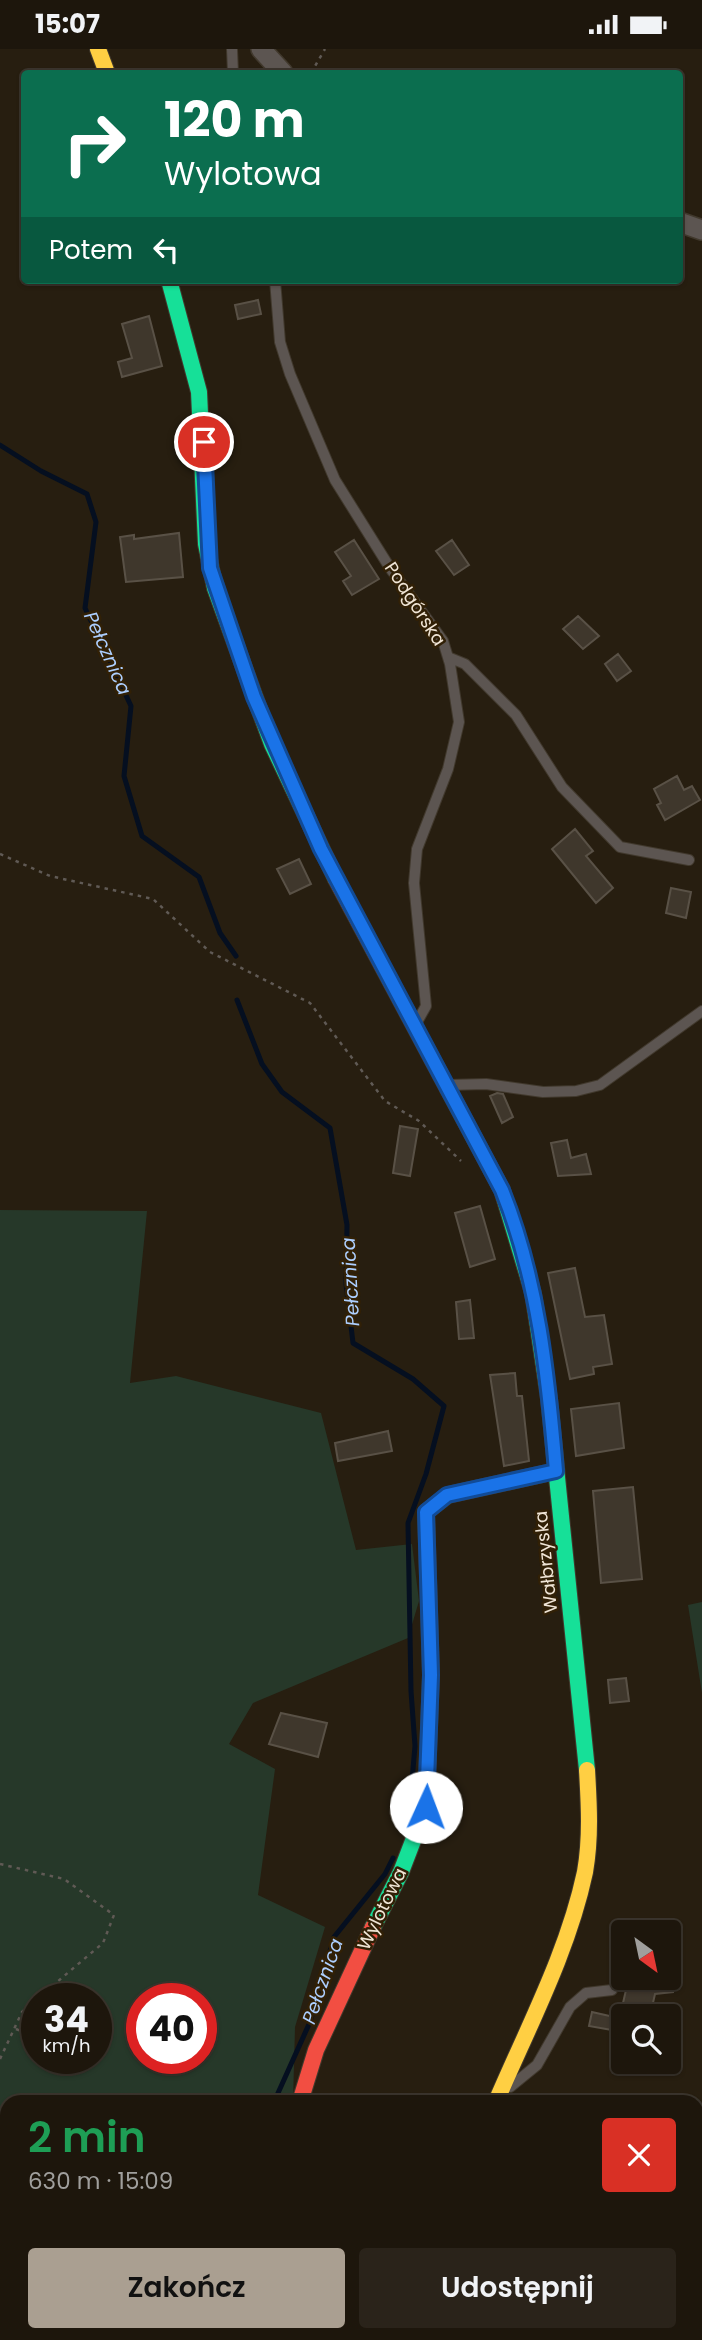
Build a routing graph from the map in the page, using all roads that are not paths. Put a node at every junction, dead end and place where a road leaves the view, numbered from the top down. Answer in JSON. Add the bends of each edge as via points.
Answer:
{"nodes":[{"id":1,"x":98,"y":49,"type":"edge"},
{"id":2,"x":232,"y":49,"type":"edge"},
{"id":3,"x":261,"y":49,"type":"edge"},
{"id":4,"x":106,"y":70,"type":"edge"},
{"id":5,"x":233,"y":70,"type":"edge"},
{"id":6,"x":280,"y":70,"type":"edge"},
{"id":7,"x":683,"y":223,"type":"edge"},
{"id":8,"x":702,"y":230,"type":"edge"},
{"id":9,"x":170,"y":284,"type":"edge"},
{"id":10,"x":275,"y":284,"type":"edge"},
{"id":11,"x":448,"y":657,"type":"junction"},
{"id":12,"x":689,"y":860,"type":"dead end"},
{"id":13,"x":702,"y":1011,"type":"edge"},
{"id":14,"x":415,"y":1025,"type":"junction"},
{"id":15,"x":447,"y":1084,"type":"junction"},
{"id":16,"x":556,"y":1471,"type":"junction"},
{"id":17,"x":612,"y":1990,"type":"dead end"},
{"id":18,"x":302,"y":2095,"type":"edge"},
{"id":19,"x":499,"y":2095,"type":"edge"},
{"id":20,"x":502,"y":2095,"type":"edge"}],
"edges":[{"from":1,"to":4,"type":"main road"},
{"from":2,"to":5,"type":"lane"},
{"from":3,"to":6,"type":"street"},
{"from":7,"to":8,"type":"street"},
{"from":9,"to":14,"type":"main road","name":"Wałbrzyska","via":[[199,387],[207,547],[234,646],[321,849]]},
{"from":10,"to":11,"type":"lane","name":"Podgórska","via":[[280,342],[335,480],[443,642]]},
{"from":11,"to":12,"type":"lane","via":[[465,664],[516,715],[562,787],[620,847]]},
{"from":11,"to":14,"type":"lane","name":"Podgórska","via":[[459,722],[448,769],[417,849],[414,883],[426,1006]]},
{"from":13,"to":15,"type":"lane","via":[[600,1085],[543,1092]]},
{"from":14,"to":15,"type":"main road","name":"Wałbrzyska"},
{"from":15,"to":16,"type":"main road","name":"Wałbrzyska","via":[[502,1190],[520,1238],[538,1320]]},
{"from":16,"to":18,"type":"main road","name":"Wylotowa","via":[[447,1495],[426,1512],[431,1675],[426,1807],[401,1872],[316,2050]]},
{"from":16,"to":19,"type":"main road","name":"Wałbrzyska","via":[[584,1748],[586,1868],[567,1937]]},
{"from":17,"to":20,"type":"lane","via":[[586,1993],[570,2007],[537,2065]]}]}
